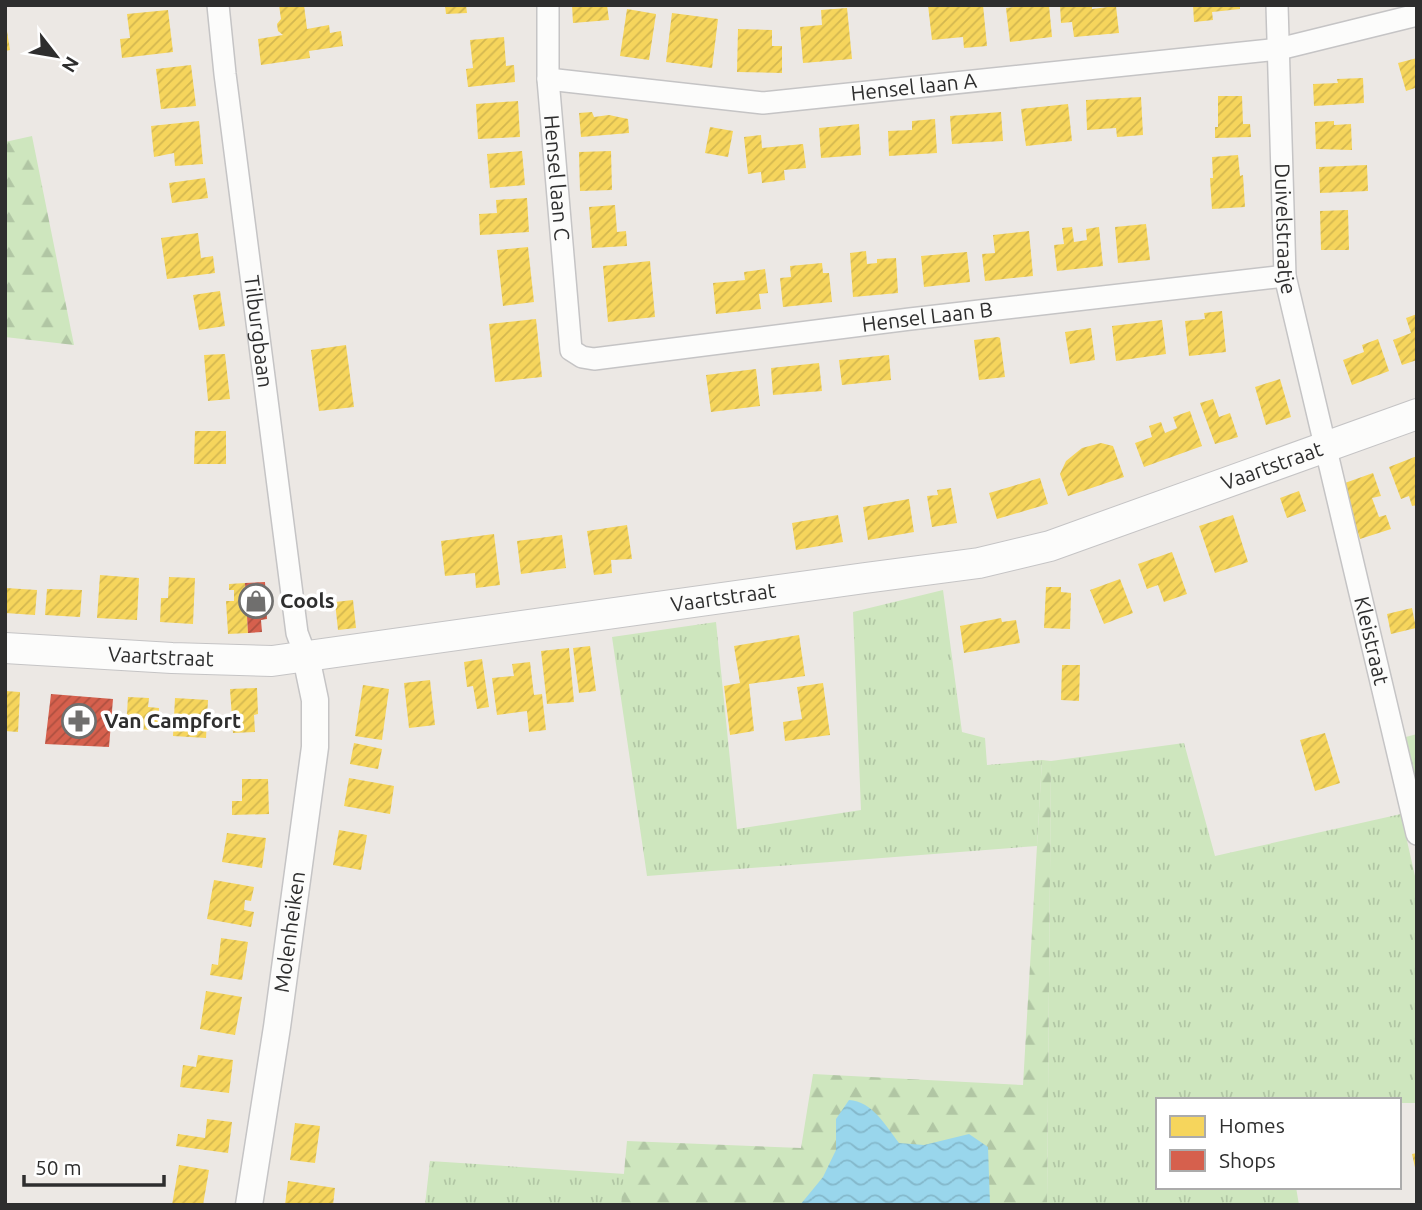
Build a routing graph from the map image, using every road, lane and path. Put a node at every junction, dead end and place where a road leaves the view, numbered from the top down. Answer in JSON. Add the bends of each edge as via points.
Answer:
{"nodes":[{"id":1,"x":218,"y":5,"type":"edge"},
{"id":2,"x":548,"y":5,"type":"edge"},
{"id":3,"x":1277,"y":5,"type":"edge"},
{"id":4,"x":1417,"y":15,"type":"edge"},
{"id":5,"x":1279,"y":49,"type":"junction"},
{"id":6,"x":548,"y":79,"type":"junction"},
{"id":7,"x":1285,"y":276,"type":"junction"},
{"id":8,"x":571,"y":350,"type":"joint"},
{"id":9,"x":1417,"y":414,"type":"edge"},
{"id":10,"x":1325,"y":447,"type":"junction"},
{"id":11,"x":5,"y":648,"type":"edge"},
{"id":12,"x":306,"y":657,"type":"junction"},
{"id":13,"x":1417,"y":834,"type":"edge"},
{"id":14,"x":249,"y":1205,"type":"edge"}],
"edges":[{"from":1,"to":12,"type":"street","name":"Tilburgbaan","via":[[297,634]]},
{"from":2,"to":6,"type":"street","name":"Hensel laan C"},
{"from":3,"to":5,"type":"street","name":"Duivelstraatje"},
{"from":4,"to":5,"type":"street","name":"Hensel laan A"},
{"from":5,"to":6,"type":"street","name":"Hensel laan A","via":[[763,103]]},
{"from":5,"to":7,"type":"street","name":"Duivelstraatje"},
{"from":6,"to":8,"type":"street","name":"Hensel laan C"},
{"from":7,"to":8,"type":"street","name":"Hensel Laan B","via":[[594,359]]},
{"from":7,"to":10,"type":"street","name":"Duivelstraatje"},
{"from":9,"to":10,"type":"main road","name":"Vaartstraat"},
{"from":10,"to":12,"type":"main road","name":"Vaartstraat","via":[[1050,546],[979,563]]},
{"from":10,"to":13,"type":"street","name":"Kleistraat"},
{"from":11,"to":12,"type":"main road","name":"Vaartstraat","via":[[260,661]]},
{"from":12,"to":14,"type":"street","name":"Molenheiken","via":[[315,700],[315,747]]}]}
